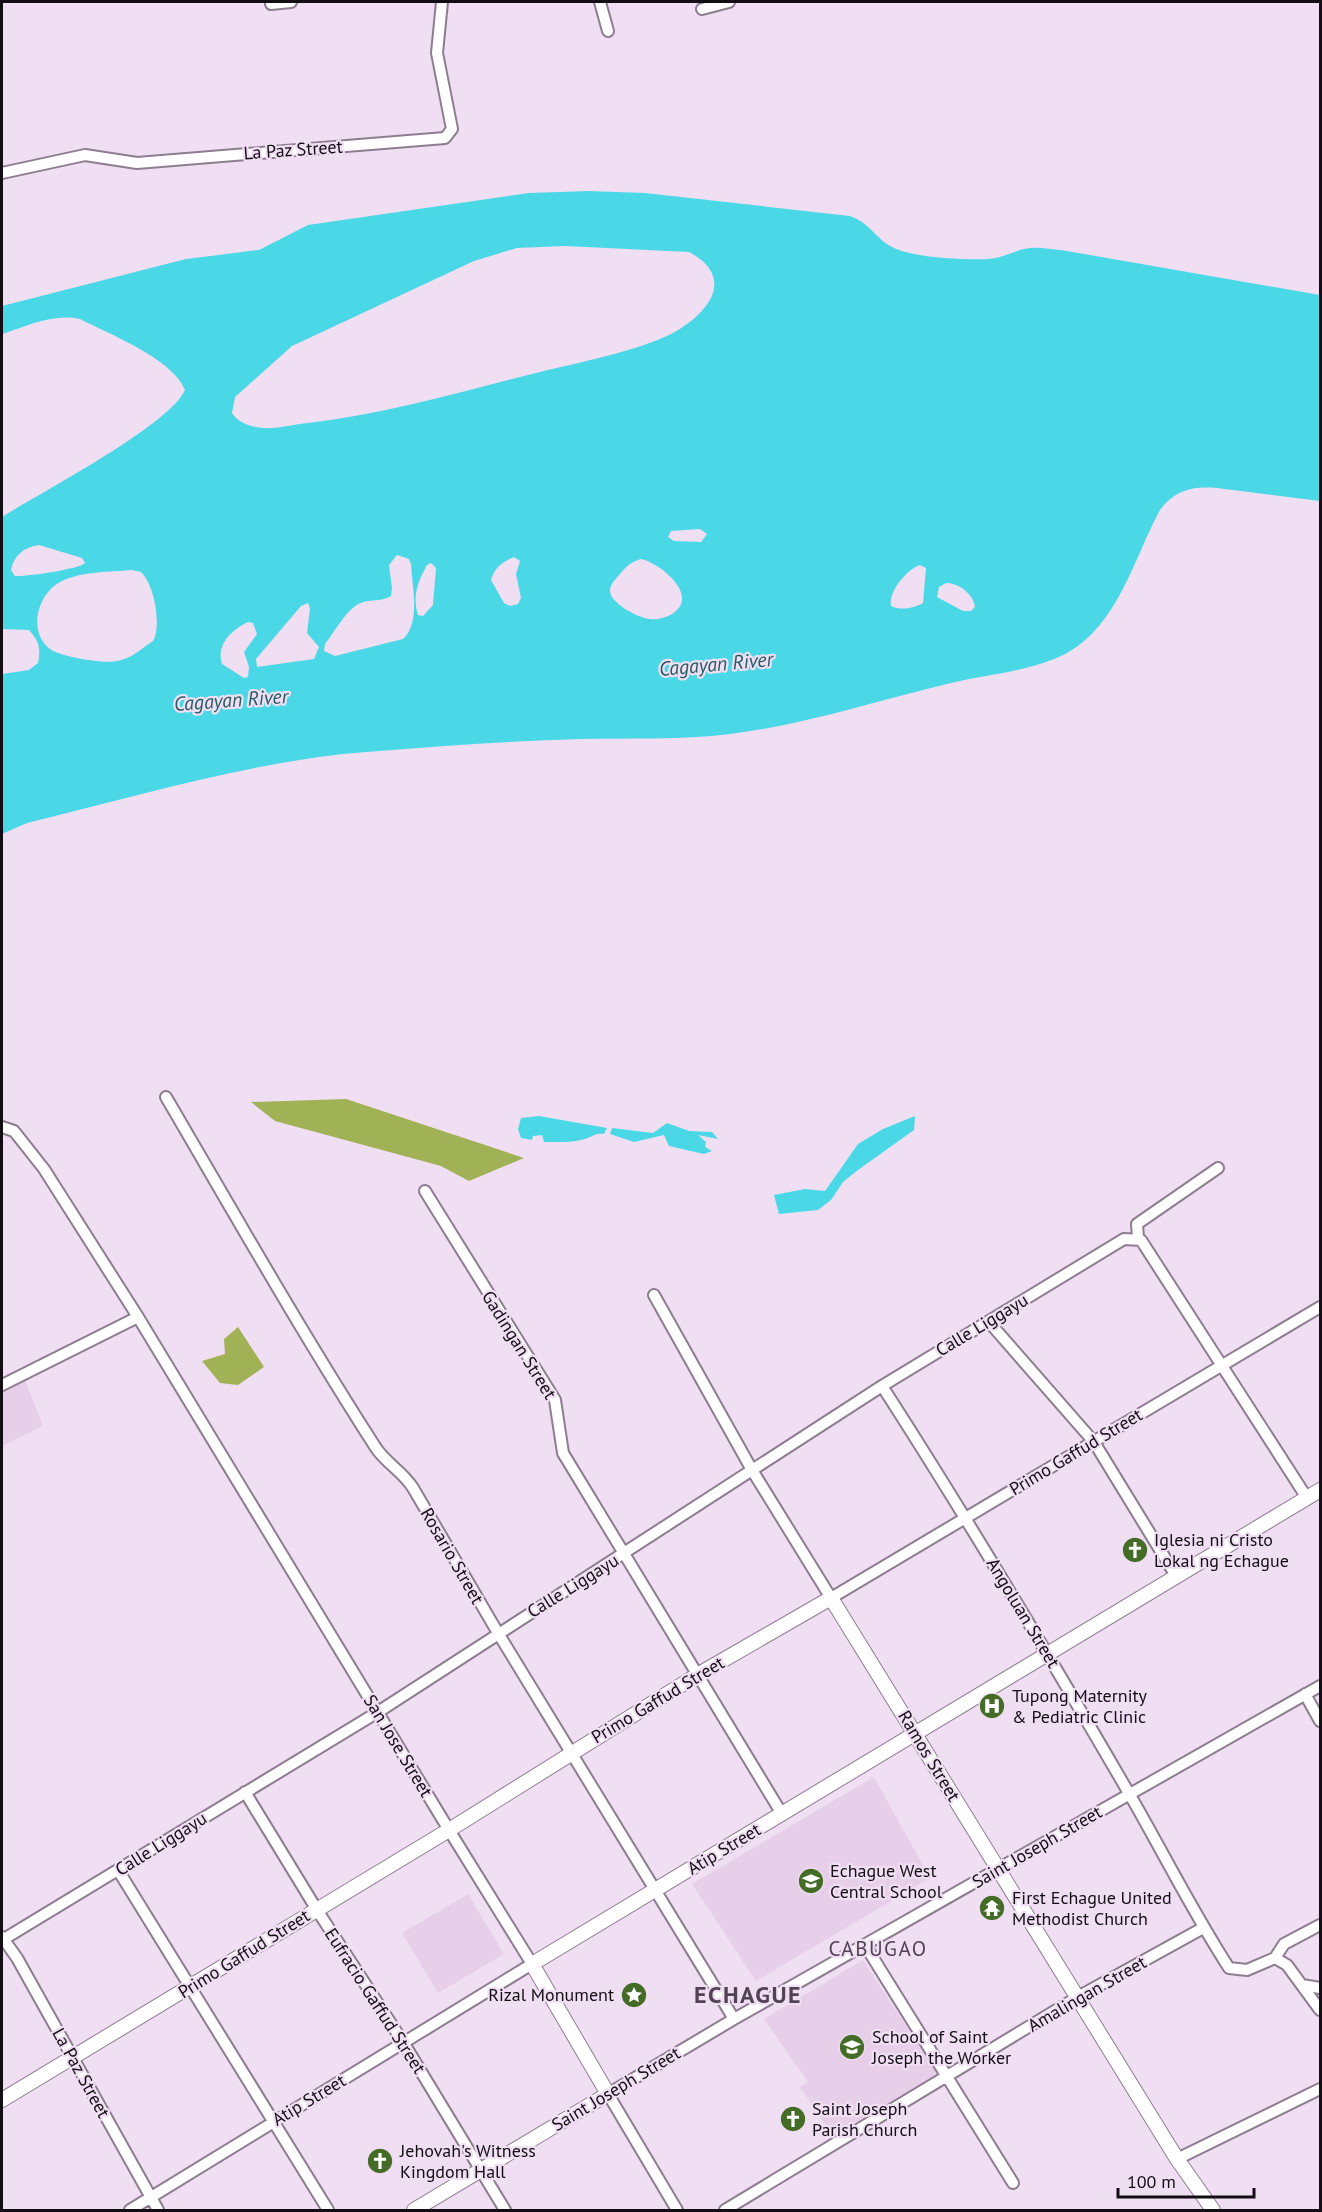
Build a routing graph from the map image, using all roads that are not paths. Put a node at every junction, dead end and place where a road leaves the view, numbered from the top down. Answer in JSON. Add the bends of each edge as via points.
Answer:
{"nodes":[{"id":1,"x":291,"y":2,"type":"edge"},
{"id":2,"x":442,"y":2,"type":"edge"},
{"id":3,"x":600,"y":2,"type":"edge"},
{"id":4,"x":729,"y":2,"type":"edge"},
{"id":5,"x":271,"y":4,"type":"dead end"},
{"id":6,"x":702,"y":9,"type":"dead end"},
{"id":7,"x":608,"y":31,"type":"dead end"},
{"id":8,"x":2,"y":173,"type":"edge"},
{"id":9,"x":166,"y":1097,"type":"dead end"},
{"id":10,"x":2,"y":1127,"type":"edge"},
{"id":11,"x":1218,"y":1168,"type":"dead end"},
{"id":12,"x":425,"y":1191,"type":"dead end"},
{"id":13,"x":1139,"y":1239,"type":"junction"},
{"id":14,"x":654,"y":1296,"type":"dead end"},
{"id":15,"x":1320,"y":1307,"type":"edge"},
{"id":16,"x":138,"y":1317,"type":"junction"},
{"id":17,"x":989,"y":1322,"type":"junction"},
{"id":18,"x":1220,"y":1366,"type":"junction"},
{"id":19,"x":2,"y":1385,"type":"edge"},
{"id":20,"x":882,"y":1386,"type":"junction"},
{"id":21,"x":1094,"y":1442,"type":"junction"},
{"id":22,"x":752,"y":1470,"type":"junction"},
{"id":23,"x":1320,"y":1490,"type":"edge"},
{"id":24,"x":1307,"y":1498,"type":"junction"},
{"id":25,"x":967,"y":1517,"type":"junction"},
{"id":26,"x":625,"y":1554,"type":"junction"},
{"id":27,"x":1176,"y":1576,"type":"junction"},
{"id":28,"x":831,"y":1598,"type":"junction"},
{"id":29,"x":498,"y":1633,"type":"junction"},
{"id":30,"x":1048,"y":1653,"type":"junction"},
{"id":31,"x":699,"y":1674,"type":"junction"},
{"id":32,"x":1320,"y":1686,"type":"edge"},
{"id":33,"x":1305,"y":1694,"type":"junction"},
{"id":34,"x":378,"y":1712,"type":"junction"},
{"id":35,"x":1320,"y":1721,"type":"edge"},
{"id":36,"x":916,"y":1733,"type":"junction"},
{"id":37,"x":573,"y":1752,"type":"junction"},
{"id":38,"x":245,"y":1792,"type":"junction"},
{"id":39,"x":1130,"y":1794,"type":"junction"},
{"id":40,"x":783,"y":1814,"type":"junction"},
{"id":41,"x":448,"y":1830,"type":"junction"},
{"id":42,"x":998,"y":1869,"type":"junction"},
{"id":43,"x":118,"y":1870,"type":"junction"},
{"id":44,"x":657,"y":1890,"type":"junction"},
{"id":45,"x":316,"y":1910,"type":"junction"},
{"id":46,"x":1320,"y":1925,"type":"edge"},
{"id":47,"x":1203,"y":1929,"type":"junction"},
{"id":48,"x":3,"y":1938,"type":"edge"},
{"id":49,"x":865,"y":1945,"type":"junction"},
{"id":50,"x":1275,"y":1958,"type":"junction"},
{"id":51,"x":532,"y":1964,"type":"junction"},
{"id":52,"x":1302,"y":1985,"type":"junction"},
{"id":53,"x":190,"y":1988,"type":"junction"},
{"id":54,"x":1320,"y":1988,"type":"edge"},
{"id":55,"x":1078,"y":1997,"type":"junction"},
{"id":56,"x":1320,"y":2010,"type":"edge"},
{"id":57,"x":734,"y":2019,"type":"junction"},
{"id":58,"x":403,"y":2042,"type":"junction"},
{"id":59,"x":73,"y":2058,"type":"junction"},
{"id":60,"x":947,"y":2077,"type":"junction"},
{"id":61,"x":1320,"y":2089,"type":"edge"},
{"id":62,"x":608,"y":2094,"type":"junction"},
{"id":63,"x":2,"y":2100,"type":"edge"},
{"id":64,"x":272,"y":2122,"type":"junction"},
{"id":65,"x":1177,"y":2159,"type":"junction"},
{"id":66,"x":481,"y":2171,"type":"junction"},
{"id":67,"x":1013,"y":2183,"type":"dead end"},
{"id":68,"x":151,"y":2198,"type":"junction"},
{"id":69,"x":130,"y":2211,"type":"edge"},
{"id":70,"x":158,"y":2211,"type":"edge"},
{"id":71,"x":328,"y":2211,"type":"edge"},
{"id":72,"x":414,"y":2211,"type":"edge"},
{"id":73,"x":506,"y":2211,"type":"edge"},
{"id":74,"x":677,"y":2211,"type":"edge"},
{"id":75,"x":725,"y":2211,"type":"edge"},
{"id":76,"x":1213,"y":2211,"type":"edge"}],
"edges":[{"from":1,"to":5,"type":"street"},
{"from":2,"to":8,"type":"street","name":"La Paz Street","via":[[437,53],[452,129],[445,138],[138,163],[85,155]]},
{"from":3,"to":7,"type":"street"},
{"from":4,"to":6,"type":"street"},
{"from":9,"to":29,"type":"street","name":"Rosario Street","via":[[375,1447],[406,1478]]},
{"from":10,"to":16,"type":"street","name":"San Jose Street","via":[[14,1131],[24,1143]]},
{"from":11,"to":13,"type":"street","via":[[1137,1224]]},
{"from":12,"to":26,"type":"street","name":"Gadingan Street","via":[[555,1400],[563,1453]]},
{"from":13,"to":17,"type":"street","name":"Calle Liggayu","via":[[1124,1239]]},
{"from":13,"to":18,"type":"street"},
{"from":14,"to":22,"type":"street","name":"Ramos Street"},
{"from":15,"to":18,"type":"street","name":"Primo Gaffud Street"},
{"from":16,"to":19,"type":"street"},
{"from":16,"to":34,"type":"street","name":"San Jose Street"},
{"from":17,"to":20,"type":"street","name":"Calle Liggayu"},
{"from":17,"to":21,"type":"street"},
{"from":18,"to":21,"type":"street","name":"Primo Gaffud Street"},
{"from":18,"to":24,"type":"street"},
{"from":20,"to":22,"type":"street","name":"Calle Liggayu"},
{"from":20,"to":25,"type":"street","name":"Angoluan Street"},
{"from":21,"to":25,"type":"street","name":"Primo Gaffud Street"},
{"from":21,"to":27,"type":"street"},
{"from":22,"to":26,"type":"street","name":"Calle Liggayu"},
{"from":22,"to":28,"type":"street","name":"Ramos Street"},
{"from":23,"to":24,"type":"main road","name":"Atip Street"},
{"from":24,"to":27,"type":"main road","name":"Atip Street"},
{"from":25,"to":28,"type":"street","name":"Primo Gaffud Street"},
{"from":25,"to":30,"type":"street","name":"Angoluan Street"},
{"from":26,"to":29,"type":"street","name":"Calle Liggayu"},
{"from":26,"to":31,"type":"street","name":"Gadingan Street"},
{"from":27,"to":30,"type":"main road","name":"Atip Street"},
{"from":28,"to":31,"type":"main road","name":"Primo Gaffud Street"},
{"from":28,"to":36,"type":"main road","name":"Ramos Street"},
{"from":29,"to":34,"type":"street","name":"Calle Liggayu"},
{"from":29,"to":37,"type":"street","name":"Rosario Street"},
{"from":30,"to":36,"type":"main road","name":"Atip Street"},
{"from":30,"to":39,"type":"street","name":"Angoluan Street"},
{"from":31,"to":37,"type":"main road","name":"Primo Gaffud Street"},
{"from":31,"to":40,"type":"street","name":"Gadingan Street"},
{"from":32,"to":33,"type":"street","name":"Saint Joseph Street"},
{"from":33,"to":35,"type":"street"},
{"from":33,"to":39,"type":"street","name":"Saint Joseph Street"},
{"from":34,"to":38,"type":"street","name":"Calle Liggayu"},
{"from":34,"to":41,"type":"street","name":"San Jose Street"},
{"from":36,"to":40,"type":"main road","name":"Atip Street"},
{"from":36,"to":42,"type":"main road","name":"Ramos Street"},
{"from":37,"to":41,"type":"main road","name":"Primo Gaffud Street"},
{"from":37,"to":44,"type":"street","name":"Rosario Street"},
{"from":38,"to":43,"type":"street","name":"Calle Liggayu"},
{"from":38,"to":45,"type":"street","name":"Eufracio Gaffud Street"},
{"from":39,"to":42,"type":"street","name":"Saint Joseph Street"},
{"from":39,"to":47,"type":"street","name":"Angoluan Street"},
{"from":40,"to":44,"type":"main road","name":"Atip Street"},
{"from":41,"to":45,"type":"main road","name":"Primo Gaffud Street"},
{"from":41,"to":51,"type":"street","name":"San Jose Street"},
{"from":42,"to":49,"type":"street","name":"Saint Joseph Street"},
{"from":42,"to":55,"type":"main road","name":"Ramos Street"},
{"from":43,"to":48,"type":"street","name":"Calle Liggayu"},
{"from":43,"to":53,"type":"street"},
{"from":44,"to":51,"type":"main road","name":"Atip Street"},
{"from":44,"to":57,"type":"street","name":"Rosario Street"},
{"from":45,"to":53,"type":"main road","name":"Primo Gaffud Street"},
{"from":45,"to":58,"type":"street","name":"Eufracio Gaffud Street"},
{"from":46,"to":50,"type":"street","via":[[1284,1944]]},
{"from":47,"to":50,"type":"street","name":"Angoluan Street","via":[[1229,1968],[1247,1970]]},
{"from":47,"to":55,"type":"street","name":"Amalingan Street"},
{"from":48,"to":59,"type":"street","name":"La Paz Street"},
{"from":49,"to":57,"type":"street","name":"Saint Joseph Street"},
{"from":49,"to":60,"type":"street"},
{"from":50,"to":52,"type":"street","via":[[1287,1965]]},
{"from":51,"to":58,"type":"street","name":"Atip Street"},
{"from":51,"to":62,"type":"main road","name":"San Jose Street"},
{"from":52,"to":54,"type":"street"},
{"from":52,"to":56,"type":"street"},
{"from":53,"to":59,"type":"main road","name":"Primo Gaffud Street"},
{"from":53,"to":64,"type":"street"},
{"from":55,"to":60,"type":"street","name":"Amalingan Street"},
{"from":55,"to":65,"type":"main road","name":"Ramos Street"},
{"from":57,"to":62,"type":"street","name":"Saint Joseph Street"},
{"from":58,"to":64,"type":"street","name":"Atip Street"},
{"from":58,"to":66,"type":"street","name":"Eufracio Gaffud Street"},
{"from":59,"to":63,"type":"main road","name":"Primo Gaffud Street"},
{"from":59,"to":68,"type":"street","name":"La Paz Street"},
{"from":60,"to":67,"type":"street"},
{"from":60,"to":75,"type":"street","name":"Amalingan Street"},
{"from":61,"to":65,"type":"street"},
{"from":62,"to":66,"type":"main road","name":"Saint Joseph Street"},
{"from":62,"to":74,"type":"street","name":"San Jose Street"},
{"from":64,"to":68,"type":"street","name":"Atip Street"},
{"from":64,"to":71,"type":"street"},
{"from":65,"to":76,"type":"main road","name":"Ramos Street"},
{"from":66,"to":72,"type":"main road","name":"Saint Joseph Street"},
{"from":66,"to":73,"type":"street","name":"Eufracio Gaffud Street"},
{"from":68,"to":69,"type":"street","name":"Atip Street"},
{"from":68,"to":70,"type":"street","name":"La Paz Street"}]}
